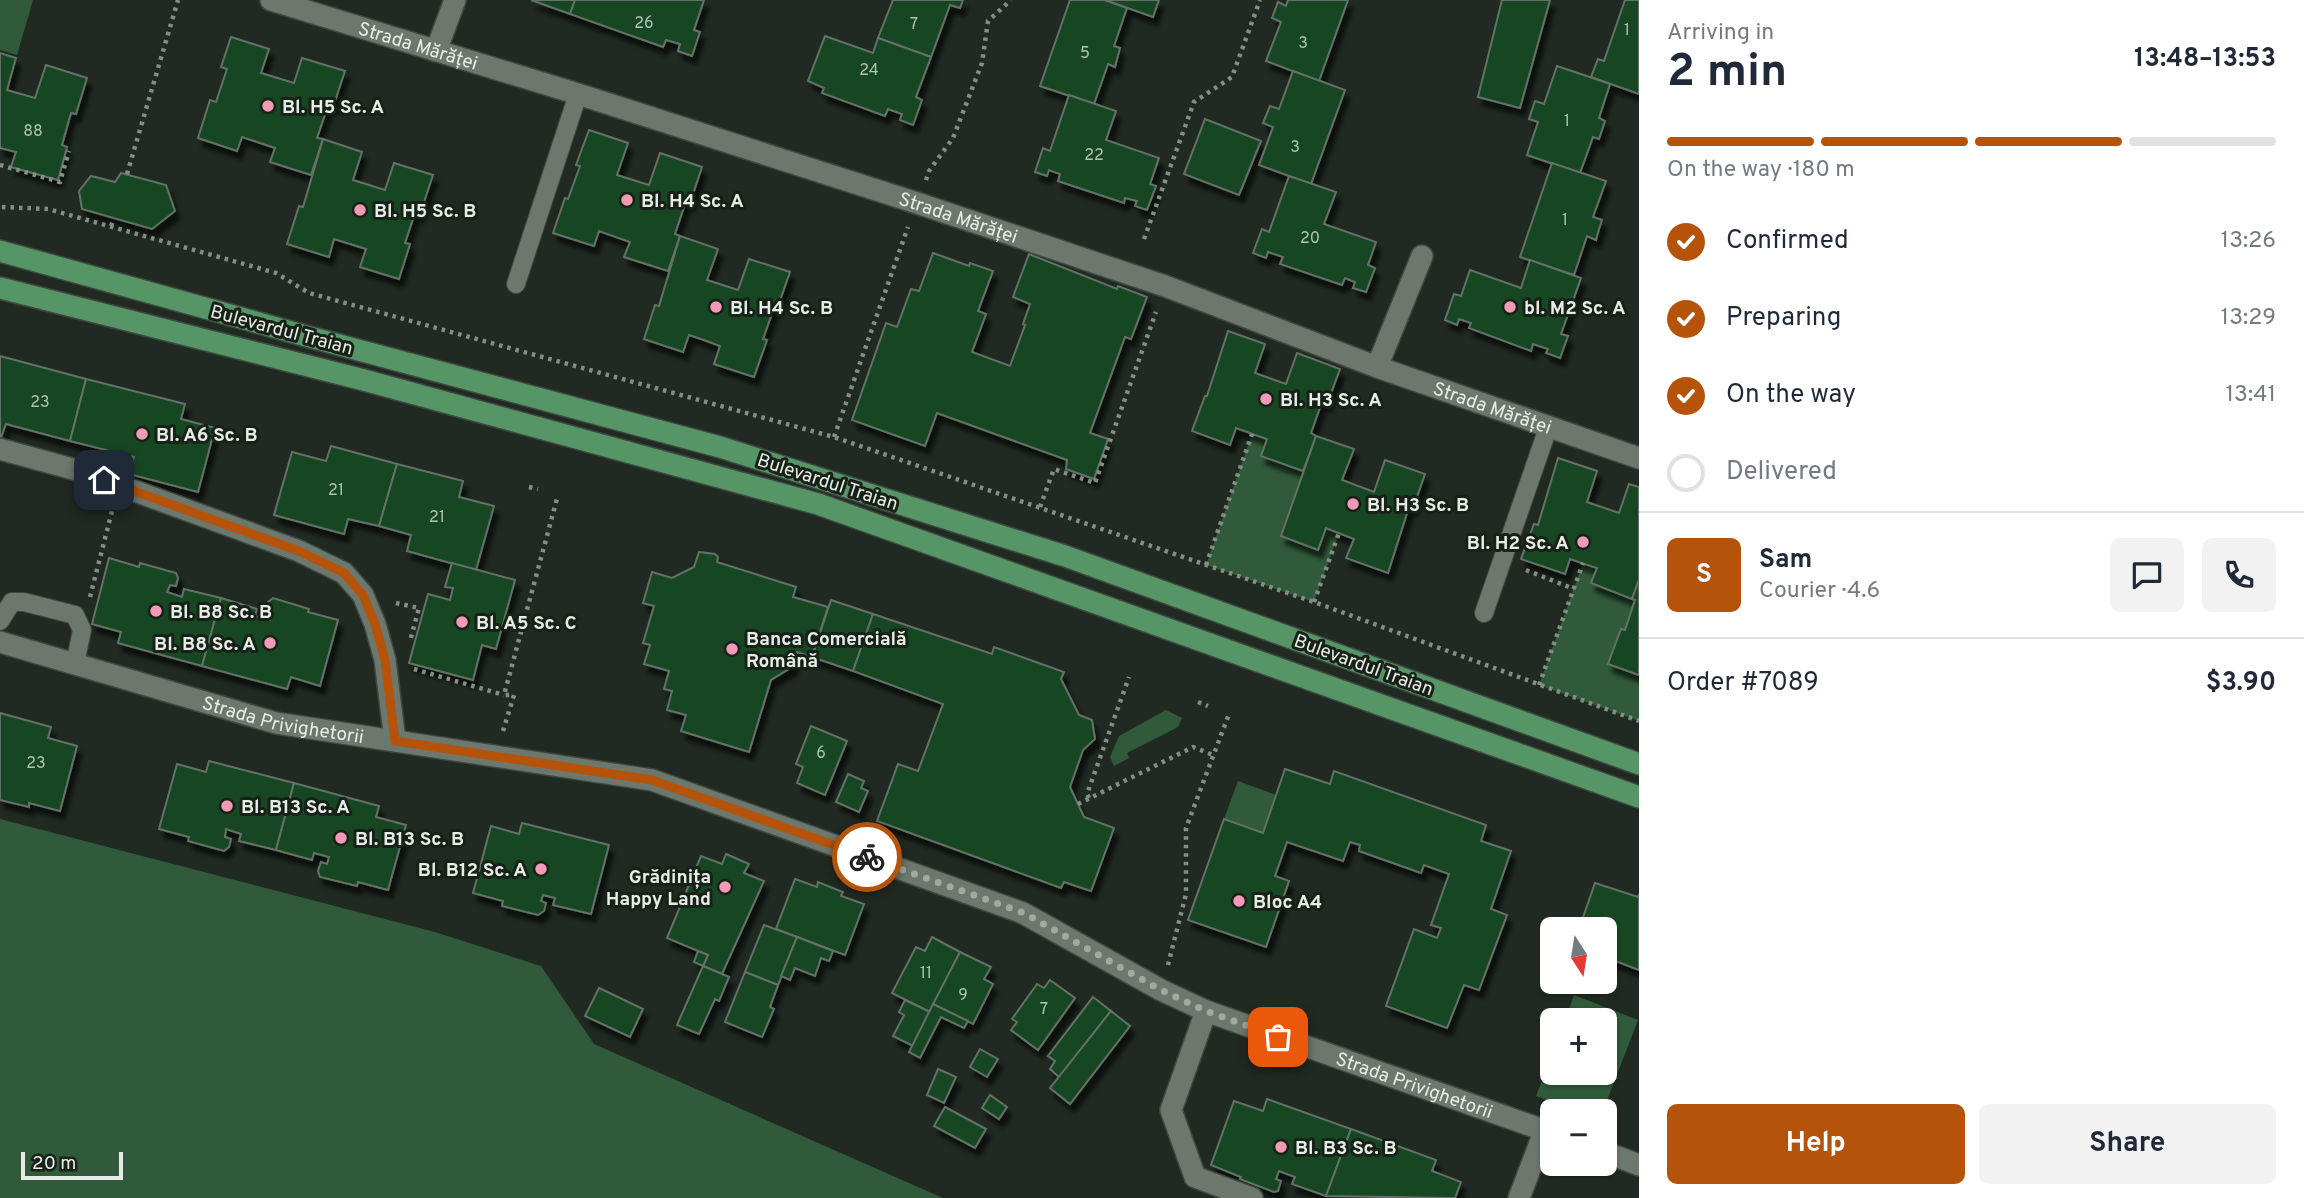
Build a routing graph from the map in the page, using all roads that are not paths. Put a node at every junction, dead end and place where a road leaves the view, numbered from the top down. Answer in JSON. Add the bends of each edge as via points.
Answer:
{"nodes":[{"id":1,"x":271,"y":0,"type":"edge"},
{"id":2,"x":456,"y":0,"type":"edge"},
{"id":3,"x":436,"y":51,"type":"junction"},
{"id":4,"x":578,"y":94,"type":"junction"},
{"id":5,"x":0,"y":251,"type":"edge"},
{"id":6,"x":1422,"y":256,"type":"dead end"},
{"id":7,"x":516,"y":284,"type":"dead end"},
{"id":8,"x":0,"y":288,"type":"edge"},
{"id":9,"x":1377,"y":367,"type":"junction"},
{"id":10,"x":1549,"y":425,"type":"junction"},
{"id":11,"x":0,"y":449,"type":"edge"},
{"id":12,"x":1639,"y":458,"type":"edge"},
{"id":13,"x":1484,"y":613,"type":"dead end"},
{"id":14,"x":0,"y":621,"type":"edge"},
{"id":15,"x":0,"y":642,"type":"edge"},
{"id":16,"x":75,"y":663,"type":"junction"},
{"id":17,"x":395,"y":741,"type":"junction"},
{"id":18,"x":1639,"y":764,"type":"edge"},
{"id":19,"x":1639,"y":797,"type":"edge"},
{"id":20,"x":1206,"y":1011,"type":"junction"},
{"id":21,"x":1540,"y":1128,"type":"edge"},
{"id":22,"x":1540,"y":1151,"type":"edge"},
{"id":23,"x":1617,"y":1157,"type":"edge"},
{"id":24,"x":1639,"y":1165,"type":"edge"},
{"id":25,"x":1252,"y":1198,"type":"edge"},
{"id":26,"x":1519,"y":1198,"type":"edge"}],
"edges":[{"from":1,"to":3,"type":"street","name":"Strada Mărăței"},
{"from":2,"to":3,"type":"street"},
{"from":3,"to":4,"type":"street","name":"Strada Mărăței"},
{"from":4,"to":7,"type":"lane"},
{"from":4,"to":9,"type":"street","name":"Strada Mărăței","via":[[1166,286]]},
{"from":5,"to":18,"type":"main road","name":"Bulevardul Traian","via":[[732,450],[1065,556]]},
{"from":6,"to":9,"type":"street"},
{"from":8,"to":19,"type":"main road","name":"Bulevardul Traian","via":[[818,504]]},
{"from":9,"to":10,"type":"street","name":"Strada Mărăței"},
{"from":10,"to":12,"type":"street","name":"Strada Mărăței"},
{"from":10,"to":13,"type":"lane"},
{"from":11,"to":17,"type":"street","via":[[80,471],[299,551],[344,573],[363,595],[375,624],[385,660]]},
{"from":14,"to":16,"type":"lane","via":[[12,602],[75,615],[82,630]]},
{"from":15,"to":16,"type":"street","name":"Strada Privighetorii"},
{"from":16,"to":17,"type":"street","name":"Strada Privighetorii","via":[[276,723]]},
{"from":17,"to":20,"type":"street","name":"Strada Privighetorii","via":[[652,780],[1024,913]]},
{"from":20,"to":21,"type":"street","name":"Strada Privighetorii"},
{"from":20,"to":25,"type":"street","via":[[1171,1110],[1195,1177]]},
{"from":22,"to":26,"type":"street"},
{"from":23,"to":24,"type":"street"}]}
